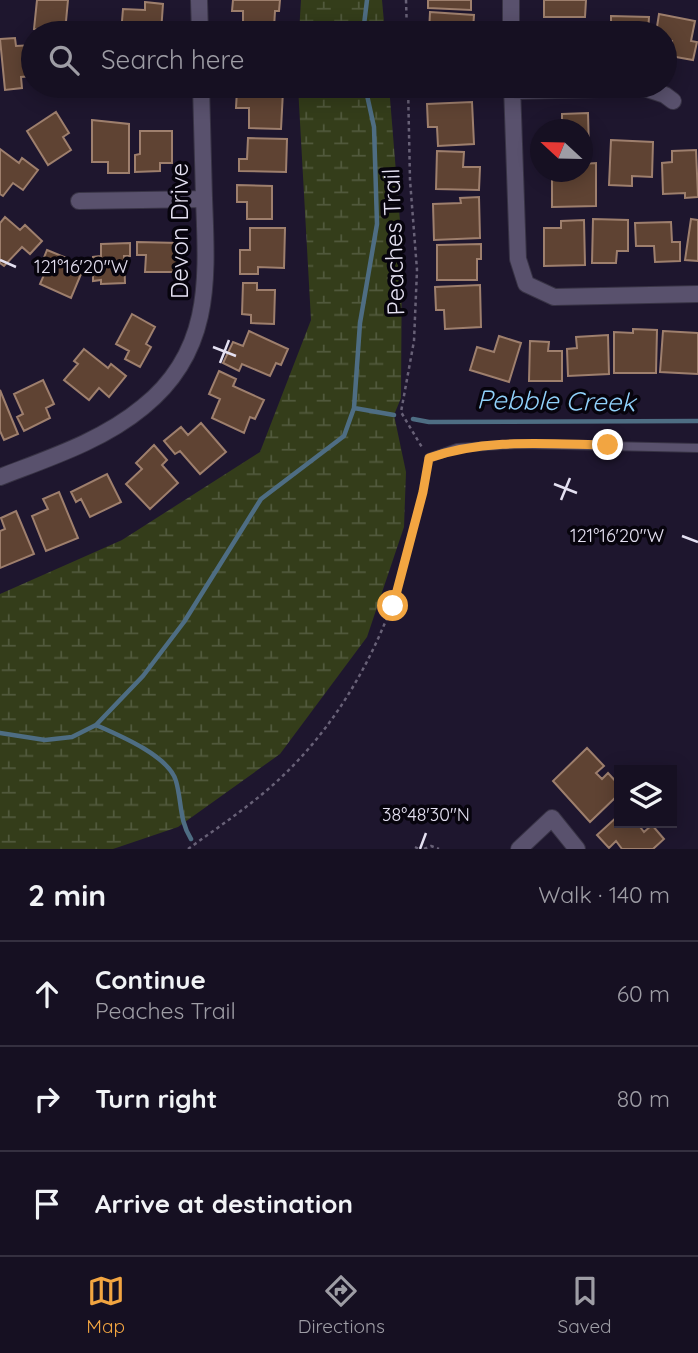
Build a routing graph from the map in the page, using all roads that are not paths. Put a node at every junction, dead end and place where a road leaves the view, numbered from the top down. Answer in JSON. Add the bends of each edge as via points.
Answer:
{"nodes":[{"id":1,"x":199,"y":0,"type":"edge"},
{"id":2,"x":510,"y":0,"type":"edge"},
{"id":3,"x":200,"y":21,"type":"edge"},
{"id":4,"x":511,"y":21,"type":"edge"},
{"id":5,"x":201,"y":98,"type":"edge"},
{"id":6,"x":512,"y":98,"type":"edge"},
{"id":7,"x":667,"y":98,"type":"edge"},
{"id":8,"x":673,"y":101,"type":"dead end"},
{"id":9,"x":204,"y":199,"type":"junction"},
{"id":10,"x":79,"y":201,"type":"dead end"},
{"id":11,"x":698,"y":294,"type":"edge"},
{"id":12,"x":698,"y":448,"type":"edge"},
{"id":13,"x":429,"y":458,"type":"road end"},
{"id":14,"x":0,"y":477,"type":"edge"},
{"id":15,"x":519,"y":849,"type":"edge"},
{"id":16,"x":577,"y":849,"type":"edge"}],
"edges":[{"from":1,"to":3,"type":"street"},
{"from":2,"to":4,"type":"street"},
{"from":5,"to":9,"type":"street","name":"Devon Drive"},
{"from":6,"to":11,"type":"street","via":[[518,258],[526,284],[554,297]]},
{"from":7,"to":8,"type":"street"},
{"from":9,"to":10,"type":"street"},
{"from":9,"to":14,"type":"street","name":"Devon Drive","via":[[206,296],[177,371],[144,407],[106,432]]},
{"from":12,"to":13,"type":"lane","via":[[518,444],[457,448]]},
{"from":15,"to":16,"type":"street","via":[[552,818]]}]}
